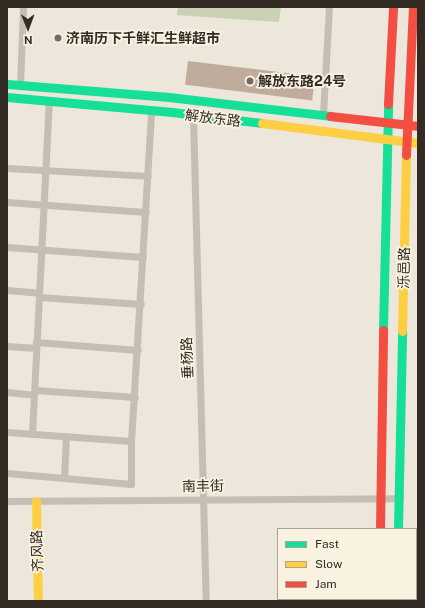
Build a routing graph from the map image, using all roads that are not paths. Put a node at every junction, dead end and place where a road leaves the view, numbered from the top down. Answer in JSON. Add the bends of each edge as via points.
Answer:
{"nodes":[{"id":1,"x":24,"y":7,"type":"edge"},
{"id":2,"x":329,"y":7,"type":"edge"},
{"id":3,"x":393,"y":7,"type":"edge"},
{"id":4,"x":413,"y":7,"type":"edge"},
{"id":5,"x":7,"y":84,"type":"edge"},
{"id":6,"x":20,"y":85,"type":"junction"},
{"id":7,"x":7,"y":97,"type":"edge"},
{"id":8,"x":49,"y":100,"type":"junction"},
{"id":9,"x":151,"y":110,"type":"junction"},
{"id":10,"x":323,"y":114,"type":"junction"},
{"id":11,"x":193,"y":115,"type":"junction"},
{"id":12,"x":387,"y":122,"type":"junction"},
{"id":13,"x":408,"y":124,"type":"junction"},
{"id":14,"x":418,"y":126,"type":"edge"},
{"id":15,"x":386,"y":139,"type":"junction"},
{"id":16,"x":406,"y":142,"type":"junction"},
{"id":17,"x":418,"y":143,"type":"edge"},
{"id":18,"x":7,"y":168,"type":"edge"},
{"id":19,"x":46,"y":170,"type":"junction"},
{"id":20,"x":148,"y":176,"type":"junction"},
{"id":21,"x":7,"y":202,"type":"edge"},
{"id":22,"x":44,"y":206,"type":"junction"},
{"id":23,"x":146,"y":212,"type":"junction"},
{"id":24,"x":7,"y":247,"type":"edge"},
{"id":25,"x":41,"y":250,"type":"junction"},
{"id":26,"x":143,"y":257,"type":"junction"},
{"id":27,"x":7,"y":290,"type":"edge"},
{"id":28,"x":39,"y":295,"type":"junction"},
{"id":29,"x":141,"y":304,"type":"junction"},
{"id":30,"x":36,"y":345,"type":"junction"},
{"id":31,"x":7,"y":346,"type":"edge"},
{"id":32,"x":138,"y":350,"type":"junction"},
{"id":33,"x":7,"y":392,"type":"edge"},
{"id":34,"x":34,"y":392,"type":"junction"},
{"id":35,"x":135,"y":397,"type":"junction"},
{"id":36,"x":7,"y":432,"type":"edge"},
{"id":37,"x":32,"y":434,"type":"junction"},
{"id":38,"x":66,"y":436,"type":"junction"},
{"id":39,"x":131,"y":441,"type":"junction"},
{"id":40,"x":7,"y":473,"type":"edge"},
{"id":41,"x":64,"y":478,"type":"junction"},
{"id":42,"x":382,"y":497,"type":"junction"},
{"id":43,"x":400,"y":498,"type":"junction"},
{"id":44,"x":204,"y":499,"type":"junction"},
{"id":45,"x":7,"y":501,"type":"edge"},
{"id":46,"x":36,"y":501,"type":"junction"},
{"id":47,"x":380,"y":528,"type":"edge"},
{"id":48,"x":398,"y":528,"type":"edge"},
{"id":49,"x":38,"y":601,"type":"edge"},
{"id":50,"x":206,"y":601,"type":"edge"}],
"edges":[{"from":1,"to":6,"type":"street"},
{"from":2,"to":10,"type":"street"},
{"from":3,"to":12,"type":"main road","name":"泺邑路"},
{"from":4,"to":13,"type":"main road","name":"泺邑路"},
{"from":5,"to":6,"type":"main road","name":"解放东路"},
{"from":6,"to":10,"type":"main road","name":"解放东路","via":[[169,97]]},
{"from":7,"to":8,"type":"main road","name":"解放东路"},
{"from":8,"to":9,"type":"main road","name":"解放东路"},
{"from":8,"to":19,"type":"street"},
{"from":9,"to":11,"type":"main road","name":"解放东路"},
{"from":9,"to":20,"type":"street"},
{"from":10,"to":12,"type":"main road","name":"解放东路"},
{"from":11,"to":15,"type":"main road","name":"解放东路"},
{"from":11,"to":44,"type":"street","name":"垂杨路"},
{"from":12,"to":13,"type":"main road","name":"解放东路"},
{"from":12,"to":15,"type":"main road","name":"泺邑路"},
{"from":13,"to":14,"type":"main road","name":"解放东路"},
{"from":13,"to":16,"type":"main road","name":"泺邑路"},
{"from":15,"to":16,"type":"main road","name":"解放东路"},
{"from":15,"to":42,"type":"main road","name":"泺邑路"},
{"from":16,"to":17,"type":"main road","name":"解放东路"},
{"from":16,"to":43,"type":"main road","name":"泺邑路"},
{"from":18,"to":19,"type":"street"},
{"from":19,"to":20,"type":"street"},
{"from":19,"to":22,"type":"street"},
{"from":20,"to":23,"type":"street"},
{"from":21,"to":22,"type":"street"},
{"from":22,"to":23,"type":"street"},
{"from":22,"to":25,"type":"street"},
{"from":23,"to":26,"type":"street"},
{"from":24,"to":25,"type":"street"},
{"from":25,"to":26,"type":"street"},
{"from":25,"to":28,"type":"street"},
{"from":26,"to":29,"type":"street"},
{"from":27,"to":28,"type":"street"},
{"from":28,"to":29,"type":"street"},
{"from":28,"to":30,"type":"street"},
{"from":29,"to":32,"type":"street"},
{"from":30,"to":31,"type":"street"},
{"from":30,"to":32,"type":"street"},
{"from":30,"to":34,"type":"street"},
{"from":32,"to":35,"type":"street"},
{"from":33,"to":34,"type":"street"},
{"from":34,"to":35,"type":"street"},
{"from":34,"to":37,"type":"street"},
{"from":35,"to":39,"type":"street"},
{"from":36,"to":37,"type":"street"},
{"from":37,"to":38,"type":"street"},
{"from":38,"to":39,"type":"street"},
{"from":38,"to":41,"type":"street"},
{"from":39,"to":41,"type":"street","via":[[131,484]]},
{"from":40,"to":41,"type":"street"},
{"from":42,"to":43,"type":"street","name":"南丰街"},
{"from":42,"to":44,"type":"street","name":"南丰街"},
{"from":42,"to":47,"type":"main road","name":"泺邑路"},
{"from":43,"to":48,"type":"main road","name":"泺邑路"},
{"from":44,"to":46,"type":"street","name":"南丰街"},
{"from":44,"to":50,"type":"street","name":"垂杨路"},
{"from":45,"to":46,"type":"street","name":"南丰街"},
{"from":46,"to":49,"type":"main road","name":"齐风路"}]}
